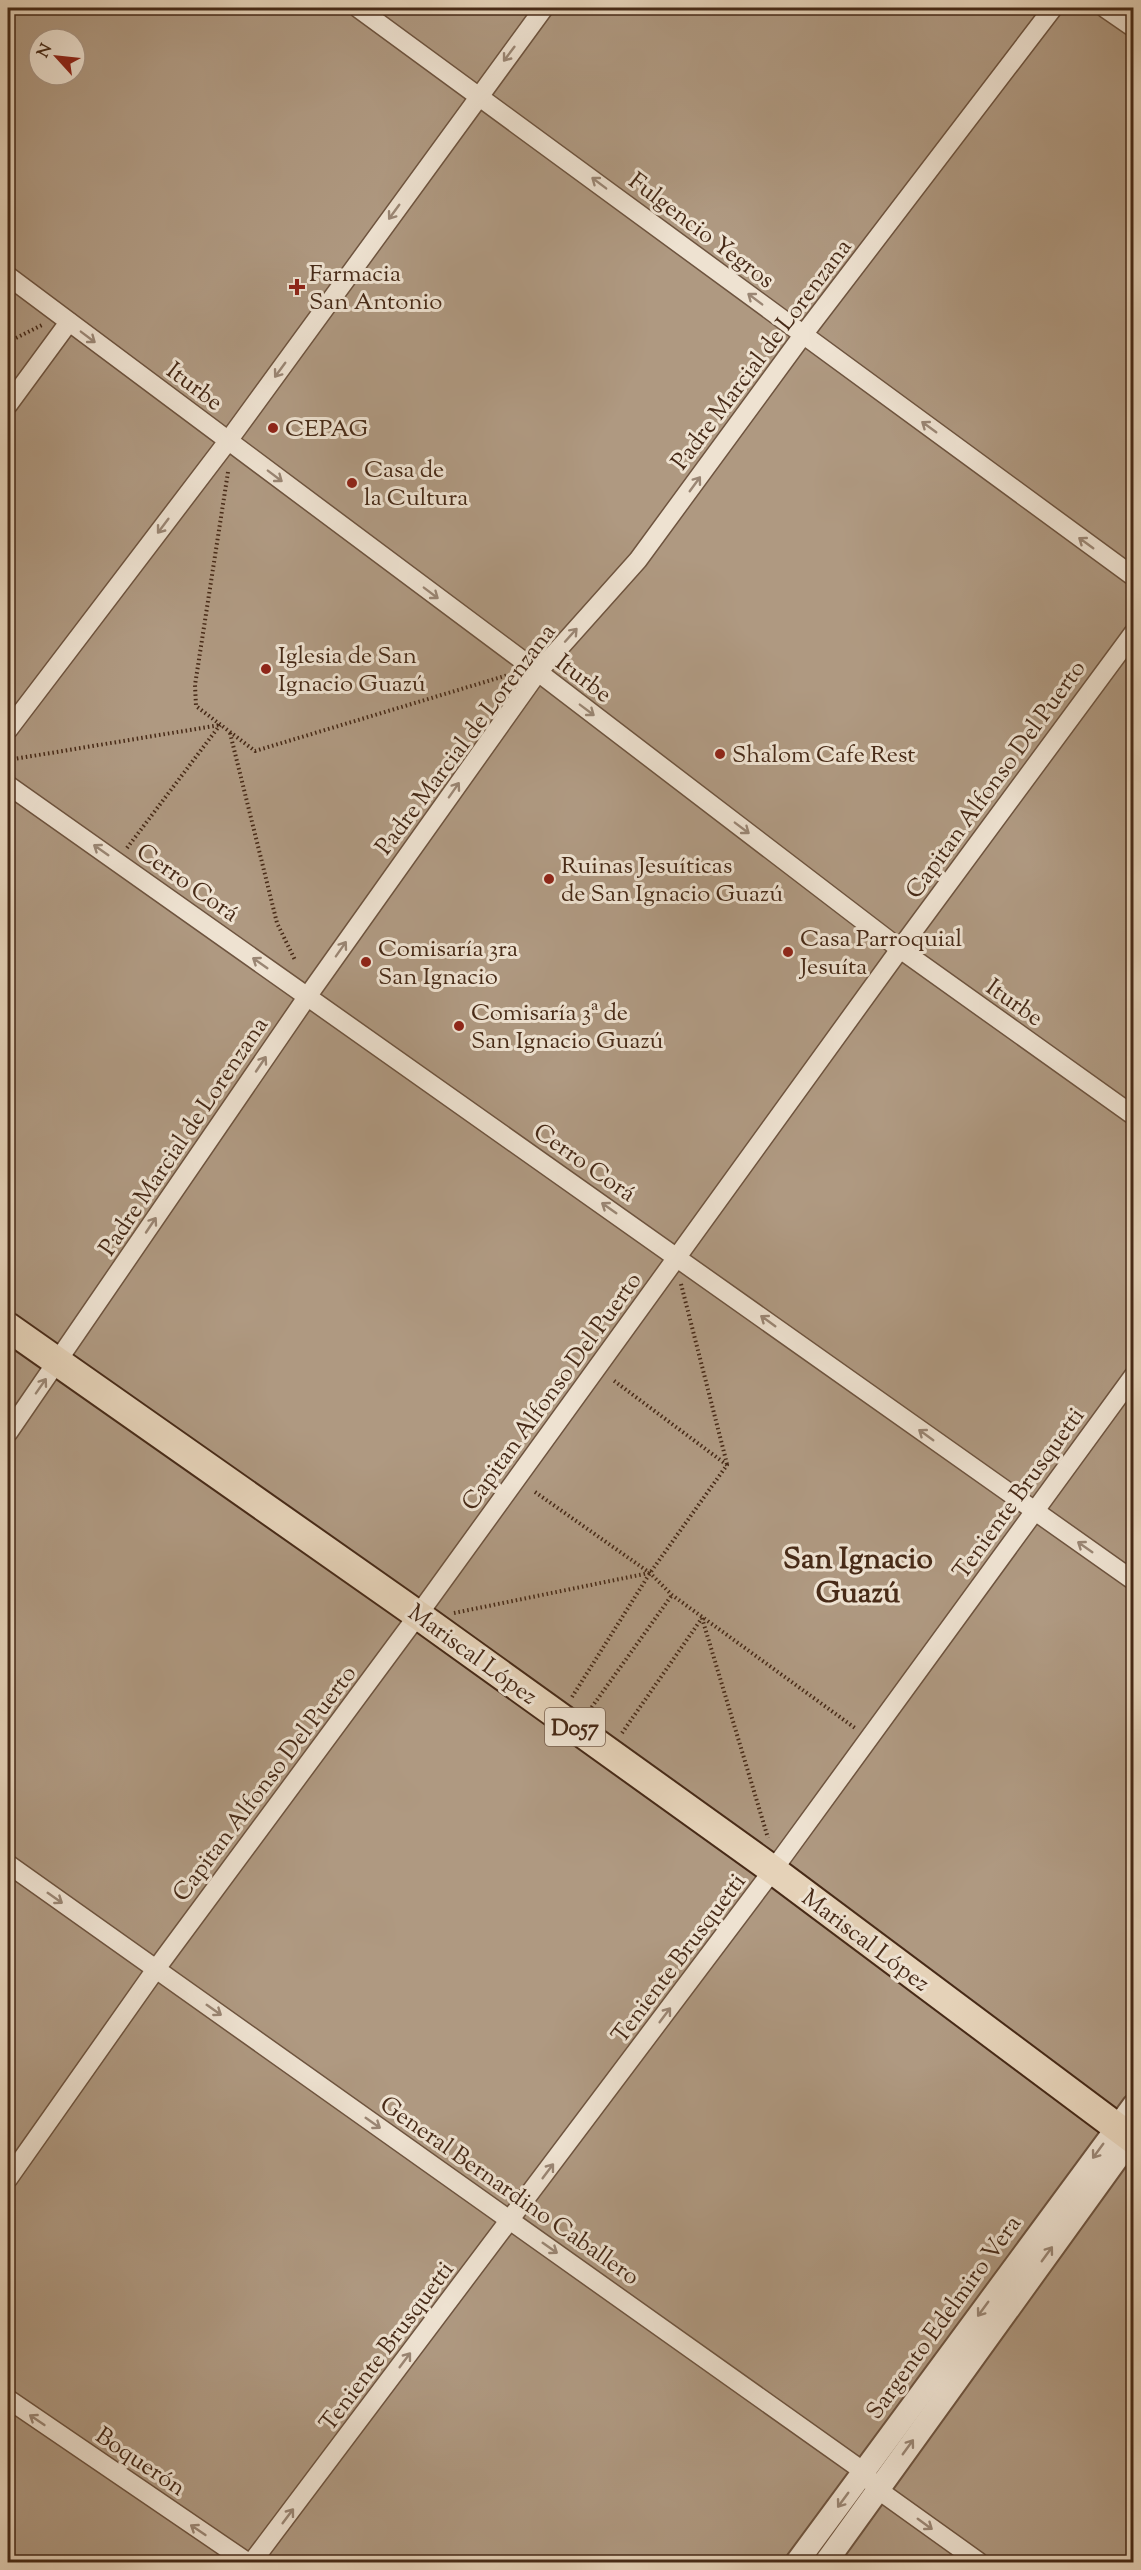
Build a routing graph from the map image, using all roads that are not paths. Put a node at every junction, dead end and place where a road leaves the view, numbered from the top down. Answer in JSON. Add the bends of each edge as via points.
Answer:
{"nodes":[{"id":1,"x":358,"y":8,"type":"edge"},
{"id":2,"x":544,"y":8,"type":"edge"},
{"id":3,"x":1053,"y":8,"type":"edge"},
{"id":4,"x":1105,"y":8,"type":"edge"},
{"id":5,"x":1134,"y":28,"type":"edge"},
{"id":6,"x":480,"y":94,"type":"junction"},
{"id":7,"x":8,"y":276,"type":"edge"},
{"id":8,"x":69,"y":322,"type":"junction"},
{"id":9,"x":803,"y":335,"type":"junction"},
{"id":10,"x":8,"y":405,"type":"edge"},
{"id":11,"x":228,"y":441,"type":"junction"},
{"id":12,"x":1134,"y":578,"type":"edge"},
{"id":13,"x":1134,"y":632,"type":"edge"},
{"id":14,"x":538,"y":672,"type":"junction"},
{"id":15,"x":8,"y":730,"type":"edge"},
{"id":16,"x":8,"y":785,"type":"edge"},
{"id":17,"x":900,"y":949,"type":"junction"},
{"id":18,"x":307,"y":997,"type":"junction"},
{"id":19,"x":1134,"y":1116,"type":"edge"},
{"id":20,"x":678,"y":1257,"type":"junction"},
{"id":21,"x":8,"y":1328,"type":"edge"},
{"id":22,"x":57,"y":1363,"type":"junction"},
{"id":23,"x":1134,"y":1375,"type":"edge"},
{"id":24,"x":8,"y":1433,"type":"edge"},
{"id":25,"x":1034,"y":1512,"type":"junction"},
{"id":26,"x":1134,"y":1581,"type":"edge"},
{"id":27,"x":418,"y":1615,"type":"junction"},
{"id":28,"x":772,"y":1857,"type":"junction"},
{"id":29,"x":8,"y":1864,"type":"edge"},
{"id":30,"x":156,"y":1969,"type":"junction"},
{"id":31,"x":1134,"y":2105,"type":"edge"},
{"id":32,"x":1129,"y":2135,"type":"edge"},
{"id":33,"x":8,"y":2179,"type":"edge"},
{"id":34,"x":511,"y":2220,"type":"junction"},
{"id":35,"x":8,"y":2399,"type":"edge"},
{"id":36,"x":863,"y":2471,"type":"junction"},
{"id":37,"x":878,"y":2489,"type":"junction"},
{"id":38,"x":247,"y":2562,"type":"edge"},
{"id":39,"x":252,"y":2562,"type":"edge"},
{"id":40,"x":797,"y":2562,"type":"edge"},
{"id":41,"x":825,"y":2562,"type":"edge"},
{"id":42,"x":979,"y":2562,"type":"edge"}],
"edges":[{"from":1,"to":6,"type":"street","name":"Fulgencio Yegros"},
{"from":2,"to":6,"type":"street","one_way":true},
{"from":3,"to":9,"type":"street","name":"Padre Marcial de Lorenzana"},
{"from":4,"to":5,"type":"street"},
{"from":9,"to":6,"type":"street","name":"Fulgencio Yegros","one_way":true},
{"from":6,"to":11,"type":"street","one_way":true},
{"from":7,"to":8,"type":"street","name":"Iturbe"},
{"from":8,"to":10,"type":"street"},
{"from":8,"to":11,"type":"street","name":"Iturbe","one_way":true},
{"from":12,"to":9,"type":"street","name":"Fulgencio Yegros","one_way":true},
{"from":14,"to":9,"type":"street","name":"Padre Marcial de Lorenzana","one_way":true,"via":[[638,560]]},
{"from":11,"to":14,"type":"street","name":"Iturbe","one_way":true},
{"from":11,"to":15,"type":"street","one_way":true},
{"from":13,"to":17,"type":"street","name":"Capitan Alfonso Del Puerto"},
{"from":14,"to":17,"type":"street","name":"Iturbe","one_way":true},
{"from":18,"to":14,"type":"street","name":"Padre Marcial de Lorenzana","one_way":true},
{"from":18,"to":16,"type":"street","name":"Cerro Corá","one_way":true},
{"from":17,"to":19,"type":"street","name":"Iturbe"},
{"from":17,"to":20,"type":"street","name":"Capitan Alfonso Del Puerto"},
{"from":20,"to":18,"type":"street","name":"Cerro Corá","one_way":true},
{"from":22,"to":18,"type":"street","name":"Padre Marcial de Lorenzana","one_way":true},
{"from":25,"to":20,"type":"street","name":"Cerro Corá","one_way":true},
{"from":20,"to":27,"type":"street","name":"Capitan Alfonso Del Puerto"},
{"from":21,"to":22,"type":"main road","name":"Mariscal López","number":"D057"},
{"from":24,"to":22,"type":"street","name":"Padre Marcial de Lorenzana","one_way":true},
{"from":22,"to":27,"type":"main road","name":"Mariscal López","number":"D057"},
{"from":23,"to":25,"type":"street","name":"Teniente Brusquetti"},
{"from":26,"to":25,"type":"street","name":"Cerro Corá","one_way":true},
{"from":25,"to":28,"type":"street","name":"Teniente Brusquetti"},
{"from":27,"to":28,"type":"main road","name":"Mariscal López","number":"D057"},
{"from":27,"to":30,"type":"street","name":"Capitan Alfonso Del Puerto"},
{"from":28,"to":32,"type":"main road","name":"Mariscal López","number":"D057"},
{"from":34,"to":28,"type":"street","name":"Teniente Brusquetti","one_way":true},
{"from":29,"to":30,"type":"street","name":"General Bernardino Caballero","one_way":true},
{"from":30,"to":33,"type":"street","name":"Capitan Alfonso Del Puerto"},
{"from":30,"to":34,"type":"street","name":"General Bernardino Caballero","one_way":true},
{"from":31,"to":32,"type":"street","name":"Sargento Edelmiro Vera"},
{"from":32,"to":36,"type":"street","name":"Sargento Edelmiro Vera","one_way":true},
{"from":37,"to":32,"type":"street","name":"Sargento Edelmiro Vera","one_way":true},
{"from":34,"to":36,"type":"street","name":"General Bernardino Caballero","one_way":true},
{"from":39,"to":34,"type":"street","name":"Teniente Brusquetti","one_way":true},
{"from":38,"to":35,"type":"street","name":"Boquerón","one_way":true},
{"from":36,"to":37,"type":"street","name":"General Bernardino Caballero"},
{"from":36,"to":40,"type":"street","name":"Sargento Edelmiro Vera","one_way":true},
{"from":37,"to":41,"type":"street","name":"Sargento Edelmiro Vera"},
{"from":37,"to":42,"type":"street","name":"General Bernardino Caballero","one_way":true}]}
